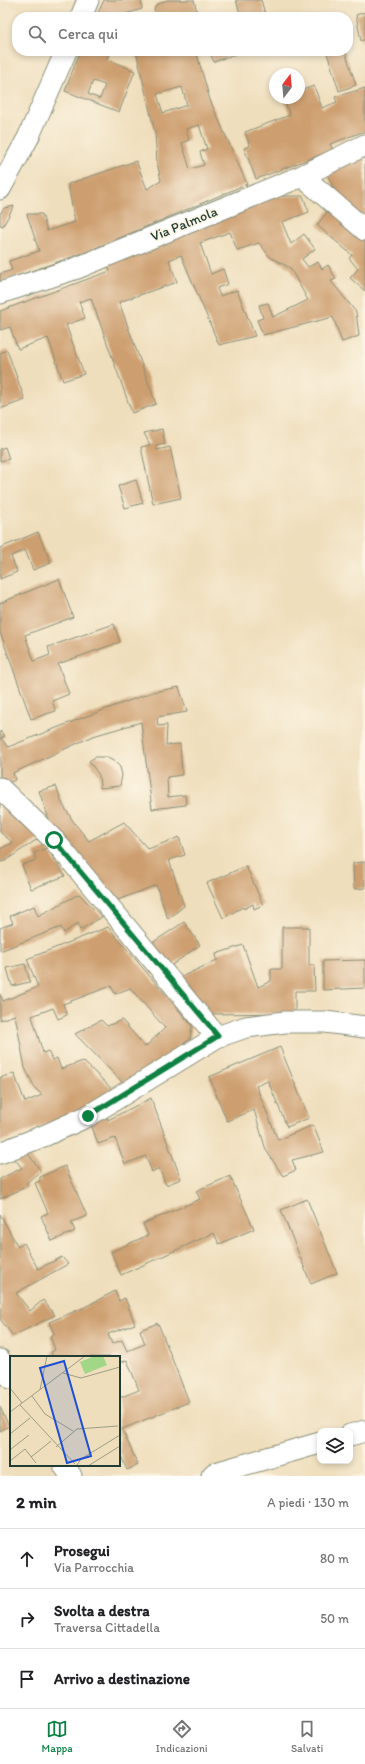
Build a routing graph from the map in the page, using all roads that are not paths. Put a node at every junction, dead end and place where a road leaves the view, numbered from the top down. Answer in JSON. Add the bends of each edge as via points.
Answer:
{"nodes":[{"id":1,"x":88,"y":0,"type":"edge"},
{"id":2,"x":83,"y":12,"type":"edge"},
{"id":3,"x":64,"y":56,"type":"edge"},
{"id":4,"x":365,"y":145,"type":"edge"},
{"id":5,"x":302,"y":176,"type":"junction"},
{"id":6,"x":0,"y":189,"type":"edge"},
{"id":7,"x":365,"y":230,"type":"edge"},
{"id":8,"x":0,"y":293,"type":"edge"},
{"id":9,"x":0,"y":788,"type":"edge"},
{"id":10,"x":365,"y":1027,"type":"edge"},
{"id":11,"x":218,"y":1036,"type":"junction"},
{"id":12,"x":0,"y":1152,"type":"edge"},
{"id":13,"x":0,"y":1360,"type":"edge"},
{"id":14,"x":10,"y":1376,"type":"edge"},
{"id":15,"x":365,"y":1430,"type":"edge"},
{"id":16,"x":353,"y":1434,"type":"edge"},
{"id":17,"x":317,"y":1444,"type":"edge"},
{"id":18,"x":65,"y":1466,"type":"edge"},
{"id":19,"x":71,"y":1476,"type":"edge"},
{"id":20,"x":212,"y":1476,"type":"edge"}],
"edges":[{"from":1,"to":2,"type":"street"},
{"from":3,"to":6,"type":"street","via":[[28,138]]},
{"from":4,"to":5,"type":"street","name":"Via Palmola"},
{"from":5,"to":7,"type":"street"},
{"from":5,"to":8,"type":"street","name":"Via Palmola","via":[[77,268]]},
{"from":9,"to":11,"type":"street","via":[[54,840]]},
{"from":10,"to":11,"type":"street","via":[[325,1022],[285,1022],[246,1027]]},
{"from":11,"to":12,"type":"street","via":[[88,1116]]},
{"from":13,"to":14,"type":"street"},
{"from":15,"to":16,"type":"street"},
{"from":17,"to":20,"type":"street"},
{"from":18,"to":19,"type":"street"}]}
